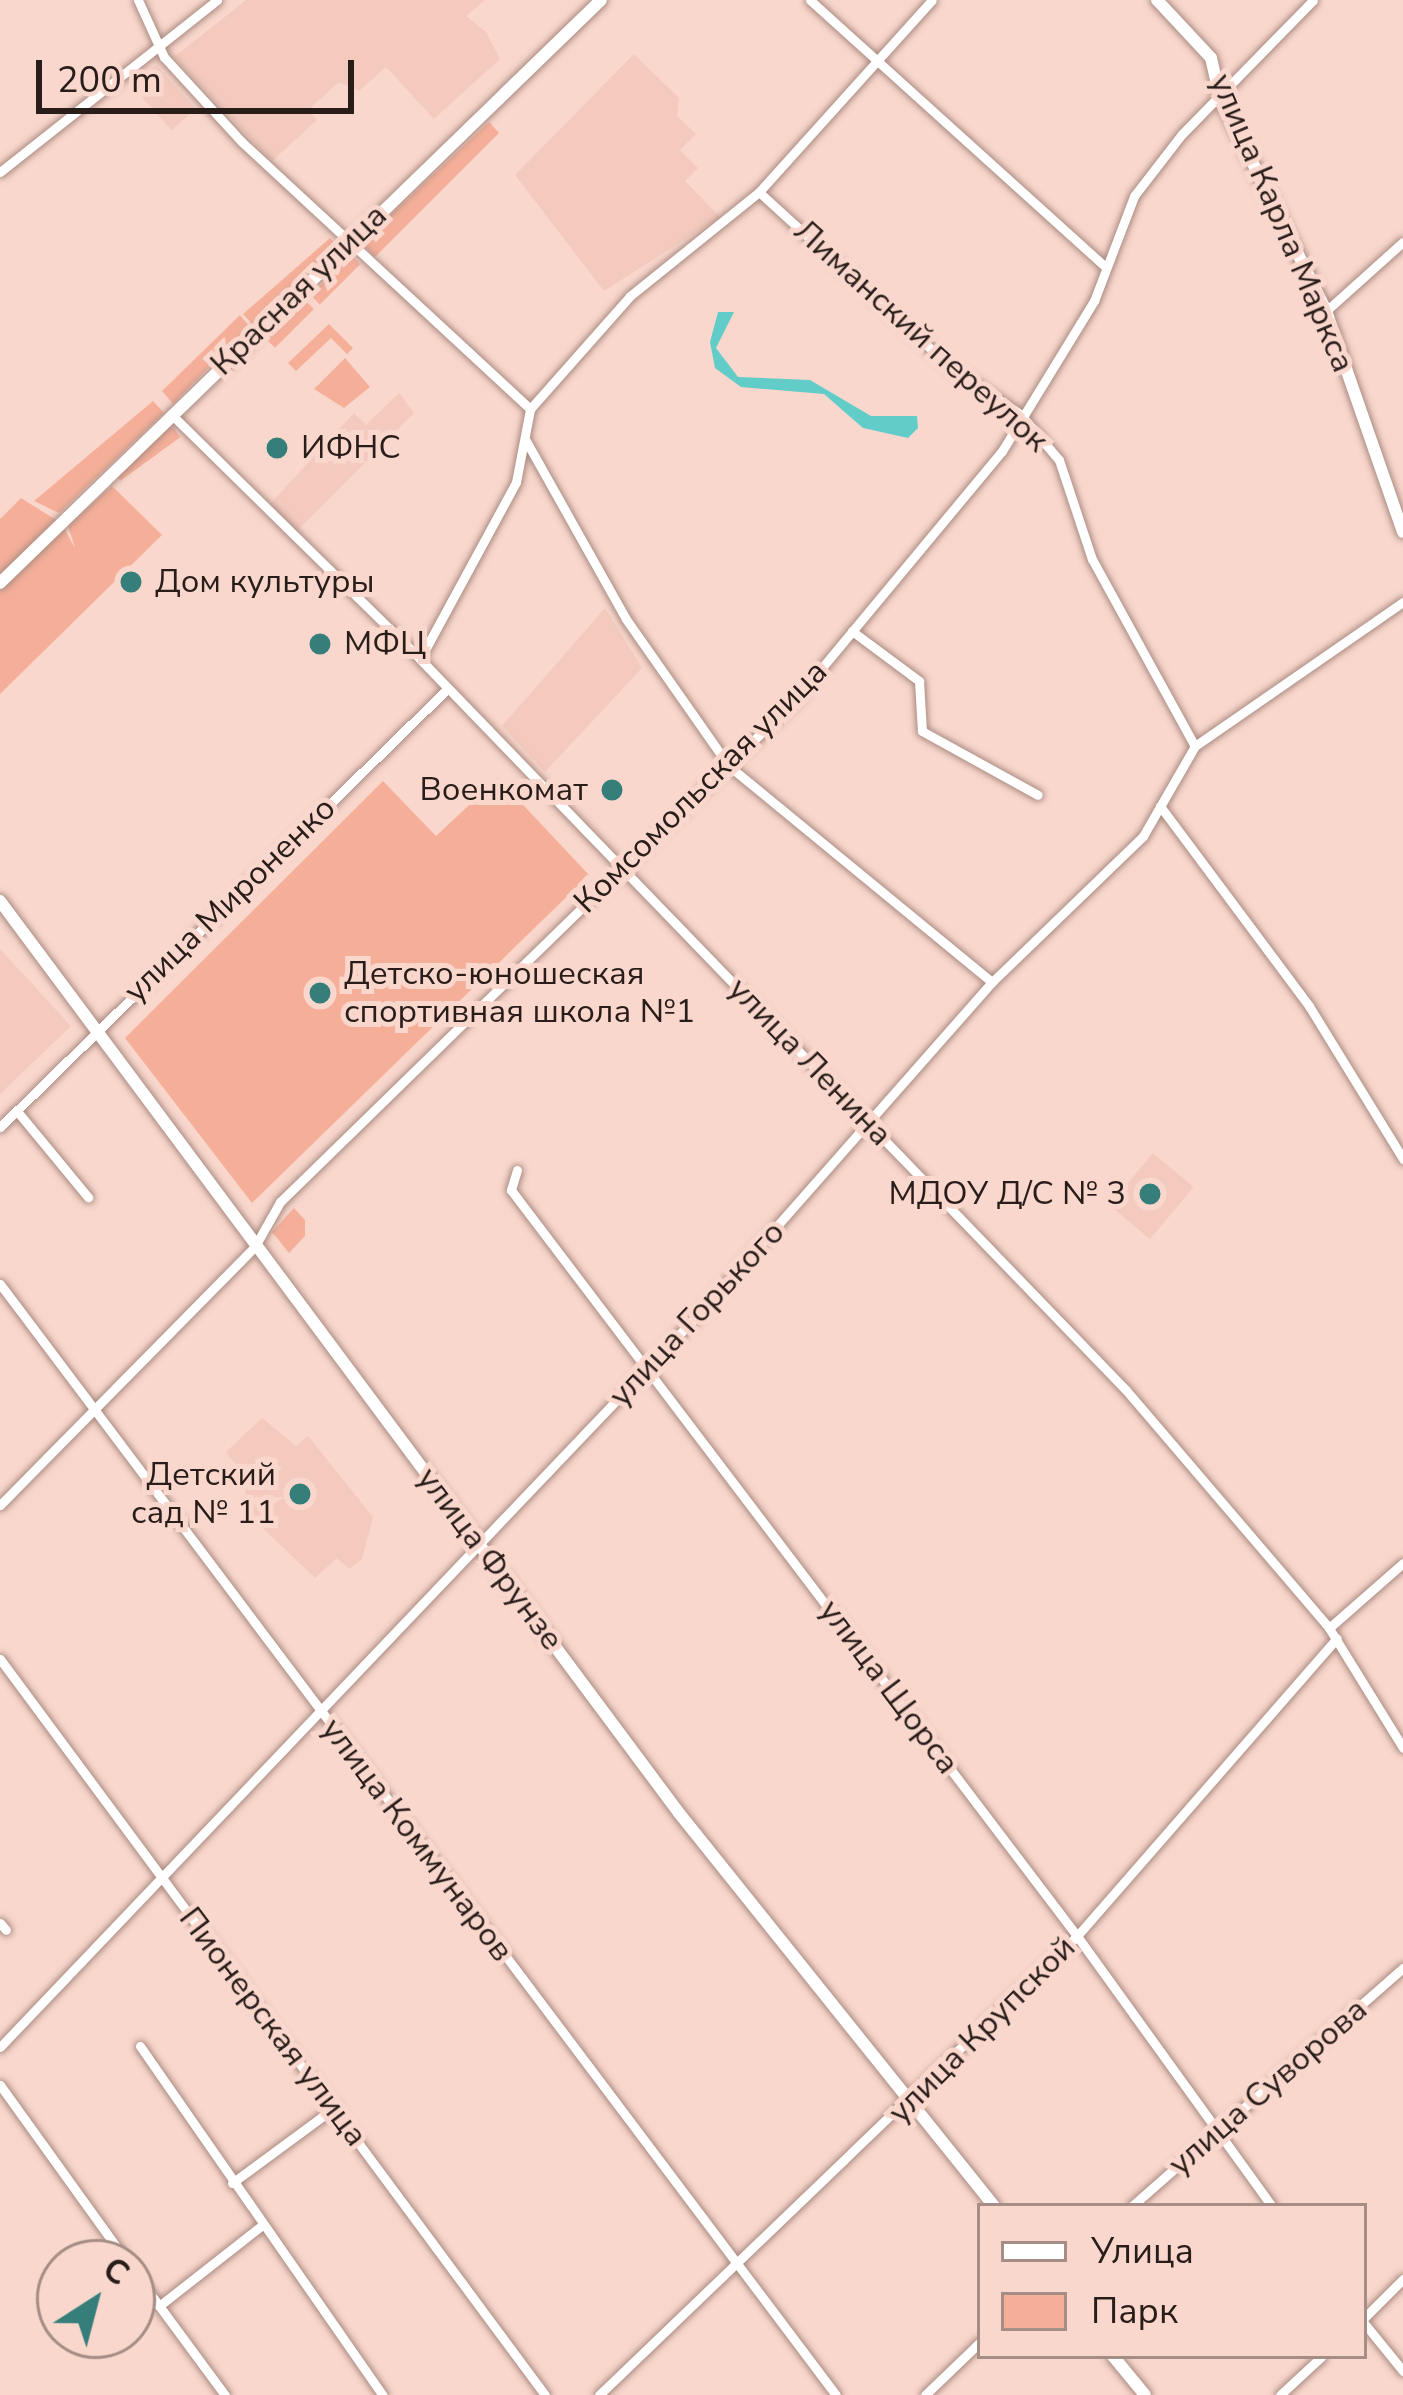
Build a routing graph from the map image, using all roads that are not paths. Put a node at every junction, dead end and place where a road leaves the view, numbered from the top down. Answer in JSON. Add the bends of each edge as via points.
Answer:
{"nodes":[{"id":1,"x":138,"y":0,"type":"edge"},
{"id":2,"x":217,"y":0,"type":"edge"},
{"id":3,"x":601,"y":0,"type":"edge"},
{"id":4,"x":810,"y":0,"type":"edge"},
{"id":5,"x":932,"y":0,"type":"edge"},
{"id":6,"x":1157,"y":0,"type":"edge"},
{"id":7,"x":1313,"y":0,"type":"edge"},
{"id":8,"x":156,"y":43,"type":"junction"},
{"id":9,"x":882,"y":62,"type":"junction"},
{"id":10,"x":1220,"y":97,"type":"junction"},
{"id":11,"x":0,"y":172,"type":"edge"},
{"id":12,"x":759,"y":192,"type":"junction"},
{"id":13,"x":1403,"y":242,"type":"edge"},
{"id":14,"x":345,"y":245,"type":"junction"},
{"id":15,"x":1104,"y":266,"type":"junction"},
{"id":16,"x":1326,"y":310,"type":"junction"},
{"id":17,"x":530,"y":410,"type":"junction"},
{"id":18,"x":171,"y":414,"type":"junction"},
{"id":19,"x":1020,"y":414,"type":"junction"},
{"id":20,"x":525,"y":439,"type":"junction"},
{"id":21,"x":1403,"y":532,"type":"edge"},
{"id":22,"x":0,"y":583,"type":"edge"},
{"id":23,"x":1403,"y":602,"type":"edge"},
{"id":24,"x":852,"y":631,"type":"junction"},
{"id":25,"x":420,"y":659,"type":"junction"},
{"id":26,"x":446,"y":691,"type":"junction"},
{"id":27,"x":1195,"y":746,"type":"junction"},
{"id":28,"x":729,"y":766,"type":"junction"},
{"id":29,"x":1038,"y":795,"type":"dead end"},
{"id":30,"x":1160,"y":806,"type":"junction"},
{"id":31,"x":621,"y":870,"type":"junction"},
{"id":32,"x":0,"y":901,"type":"edge"},
{"id":33,"x":992,"y":982,"type":"junction"},
{"id":34,"x":99,"y":1028,"type":"junction"},
{"id":35,"x":17,"y":1111,"type":"junction"},
{"id":36,"x":871,"y":1124,"type":"junction"},
{"id":37,"x":0,"y":1127,"type":"edge"},
{"id":38,"x":1403,"y":1159,"type":"edge"},
{"id":39,"x":517,"y":1170,"type":"dead end"},
{"id":40,"x":88,"y":1197,"type":"dead end"},
{"id":41,"x":255,"y":1246,"type":"junction"},
{"id":42,"x":0,"y":1284,"type":"edge"},
{"id":43,"x":645,"y":1371,"type":"junction"},
{"id":44,"x":96,"y":1411,"type":"junction"},
{"id":45,"x":0,"y":1505,"type":"edge"},
{"id":46,"x":477,"y":1541,"type":"junction"},
{"id":47,"x":1403,"y":1563,"type":"edge"},
{"id":48,"x":1329,"y":1628,"type":"junction"},
{"id":49,"x":1337,"y":1638,"type":"junction"},
{"id":50,"x":0,"y":1659,"type":"edge"},
{"id":51,"x":322,"y":1711,"type":"junction"},
{"id":52,"x":1398,"y":1725,"type":"edge"},
{"id":53,"x":1403,"y":1748,"type":"edge"},
{"id":54,"x":160,"y":1878,"type":"junction"},
{"id":55,"x":1078,"y":1936,"type":"junction"},
{"id":56,"x":1403,"y":1968,"type":"edge"},
{"id":57,"x":140,"y":2046,"type":"dead end"},
{"id":58,"x":0,"y":2047,"type":"edge"},
{"id":59,"x":0,"y":2085,"type":"edge"},
{"id":60,"x":912,"y":2102,"type":"junction"},
{"id":61,"x":335,"y":2108,"type":"junction"},
{"id":62,"x":1217,"y":2136,"type":"junction"},
{"id":63,"x":232,"y":2182,"type":"junction"},
{"id":64,"x":992,"y":2203,"type":"edge"},
{"id":65,"x":1136,"y":2203,"type":"edge"},
{"id":66,"x":1270,"y":2203,"type":"edge"},
{"id":67,"x":261,"y":2226,"type":"junction"},
{"id":68,"x":111,"y":2239,"type":"edge"},
{"id":69,"x":734,"y":2267,"type":"junction"},
{"id":70,"x":1403,"y":2279,"type":"edge"},
{"id":71,"x":156,"y":2302,"type":"edge"},
{"id":72,"x":159,"y":2306,"type":"junction"},
{"id":73,"x":1367,"y":2317,"type":"edge"},
{"id":74,"x":1367,"y":2324,"type":"edge"},
{"id":75,"x":977,"y":2345,"type":"edge"},
{"id":76,"x":1116,"y":2359,"type":"edge"},
{"id":77,"x":1319,"y":2359,"type":"edge"},
{"id":78,"x":1403,"y":2371,"type":"edge"},
{"id":79,"x":225,"y":2395,"type":"edge"},
{"id":80,"x":383,"y":2395,"type":"edge"},
{"id":81,"x":545,"y":2395,"type":"edge"},
{"id":82,"x":599,"y":2395,"type":"edge"},
{"id":83,"x":836,"y":2395,"type":"edge"},
{"id":84,"x":925,"y":2395,"type":"edge"},
{"id":85,"x":1144,"y":2395,"type":"edge"},
{"id":86,"x":1280,"y":2395,"type":"edge"}],
"edges":[{"from":1,"to":8,"type":"street"},
{"from":2,"to":8,"type":"street"},
{"from":3,"to":14,"type":"main road","name":"Красная улица"},
{"from":4,"to":9,"type":"street"},
{"from":5,"to":9,"type":"street"},
{"from":6,"to":10,"type":"main road","name":"улица Карла Маркса","via":[[1211,58]]},
{"from":7,"to":10,"type":"street","name":"Комсомольская улица"},
{"from":8,"to":11,"type":"street"},
{"from":8,"to":14,"type":"street"},
{"from":9,"to":12,"type":"street"},
{"from":9,"to":15,"type":"street"},
{"from":10,"to":15,"type":"street","name":"Комсомольская улица","via":[[1134,196]]},
{"from":10,"to":16,"type":"main road","name":"улица Карла Маркса"},
{"from":12,"to":17,"type":"street","via":[[630,296]]},
{"from":12,"to":19,"type":"street","name":"Лиманский переулок","via":[[952,368]]},
{"from":13,"to":16,"type":"street"},
{"from":14,"to":17,"type":"street"},
{"from":14,"to":18,"type":"main road","name":"Красная улица"},
{"from":15,"to":19,"type":"street","name":"Комсомольская улица","via":[[1094,301]]},
{"from":16,"to":21,"type":"main road","name":"улица Карла Маркса"},
{"from":17,"to":20,"type":"street"},
{"from":18,"to":22,"type":"main road","name":"Красная улица"},
{"from":18,"to":25,"type":"street","name":"улица Ленина"},
{"from":19,"to":24,"type":"street","name":"Комсомольская улица","via":[[1002,451]]},
{"from":19,"to":27,"type":"street","name":"Лиманский переулок","via":[[1059,460],[1092,559]]},
{"from":20,"to":25,"type":"street","via":[[516,482]]},
{"from":20,"to":28,"type":"street","via":[[626,619]]},
{"from":23,"to":27,"type":"street","name":"улица Горького"},
{"from":24,"to":28,"type":"street","name":"Комсомольская улица"},
{"from":24,"to":29,"type":"street","via":[[919,682],[922,730]]},
{"from":25,"to":26,"type":"street","name":"улица Ленина"},
{"from":26,"to":31,"type":"street","name":"улица Ленина"},
{"from":26,"to":34,"type":"street","name":"улица Мироненко"},
{"from":27,"to":30,"type":"street","name":"улица Горького"},
{"from":28,"to":31,"type":"street","name":"Комсомольская улица"},
{"from":28,"to":33,"type":"street"},
{"from":30,"to":33,"type":"street","name":"улица Горького","via":[[1143,836]]},
{"from":30,"to":38,"type":"street","via":[[1309,1006]]},
{"from":31,"to":36,"type":"street","name":"улица Ленина"},
{"from":31,"to":41,"type":"street","name":"Комсомольская улица","via":[[280,1202]]},
{"from":32,"to":34,"type":"main road","name":"улица Фрунзе"},
{"from":33,"to":36,"type":"street","name":"улица Горького"},
{"from":34,"to":35,"type":"street","name":"улица Мироненко"},
{"from":34,"to":41,"type":"main road","name":"улица Фрунзе"},
{"from":35,"to":37,"type":"street","name":"улица Мироненко"},
{"from":35,"to":40,"type":"street"},
{"from":36,"to":43,"type":"street","name":"улица Горького"},
{"from":36,"to":48,"type":"street","name":"улица Ленина","via":[[1126,1390]]},
{"from":39,"to":43,"type":"street","name":"улица Щорса","via":[[511,1190]]},
{"from":41,"to":44,"type":"street","name":"Комсомольская улица"},
{"from":41,"to":46,"type":"main road","name":"улица Фрунзе"},
{"from":42,"to":44,"type":"street","name":"улица Коммунаров"},
{"from":43,"to":46,"type":"street","name":"улица Горького"},
{"from":43,"to":55,"type":"street","name":"улица Щорса"},
{"from":44,"to":45,"type":"street","name":"Комсомольская улица"},
{"from":44,"to":51,"type":"street","name":"улица Коммунаров"},
{"from":46,"to":51,"type":"street","name":"улица Горького"},
{"from":46,"to":60,"type":"main road","name":"улица Фрунзе","via":[[679,1813]]},
{"from":47,"to":48,"type":"street"},
{"from":48,"to":49,"type":"street","name":"улица Ленина"},
{"from":49,"to":52,"type":"street","name":"улица Ленина"},
{"from":49,"to":55,"type":"street","name":"улица Крупской"},
{"from":50,"to":54,"type":"street","name":"Пионерская улица"},
{"from":51,"to":54,"type":"street","name":"улица Горького"},
{"from":51,"to":69,"type":"street","name":"улица Коммунаров"},
{"from":52,"to":53,"type":"street","name":"улица Ленина"},
{"from":54,"to":58,"type":"street","name":"улица Горького"},
{"from":54,"to":61,"type":"street","name":"Пионерская улица"},
{"from":55,"to":60,"type":"street","name":"улица Крупской"},
{"from":55,"to":62,"type":"street","name":"улица Щорса"},
{"from":56,"to":62,"type":"street","name":"улица Суворова"},
{"from":57,"to":63,"type":"street"},
{"from":59,"to":68,"type":"street"},
{"from":60,"to":64,"type":"main road","name":"улица Фрунзе"},
{"from":60,"to":69,"type":"street","name":"улица Крупской"},
{"from":61,"to":63,"type":"street"},
{"from":61,"to":81,"type":"street","name":"Пионерская улица"},
{"from":62,"to":65,"type":"street","name":"улица Суворова"},
{"from":62,"to":66,"type":"street","name":"улица Щорса"},
{"from":63,"to":67,"type":"street"},
{"from":67,"to":72,"type":"street"},
{"from":67,"to":80,"type":"street"},
{"from":69,"to":82,"type":"street","name":"улица Крупской"},
{"from":69,"to":83,"type":"street","name":"улица Коммунаров"},
{"from":70,"to":73,"type":"street"},
{"from":71,"to":72,"type":"street"},
{"from":72,"to":79,"type":"street"},
{"from":74,"to":78,"type":"street"},
{"from":75,"to":84,"type":"street"},
{"from":76,"to":85,"type":"main road"},
{"from":77,"to":86,"type":"street"}]}
